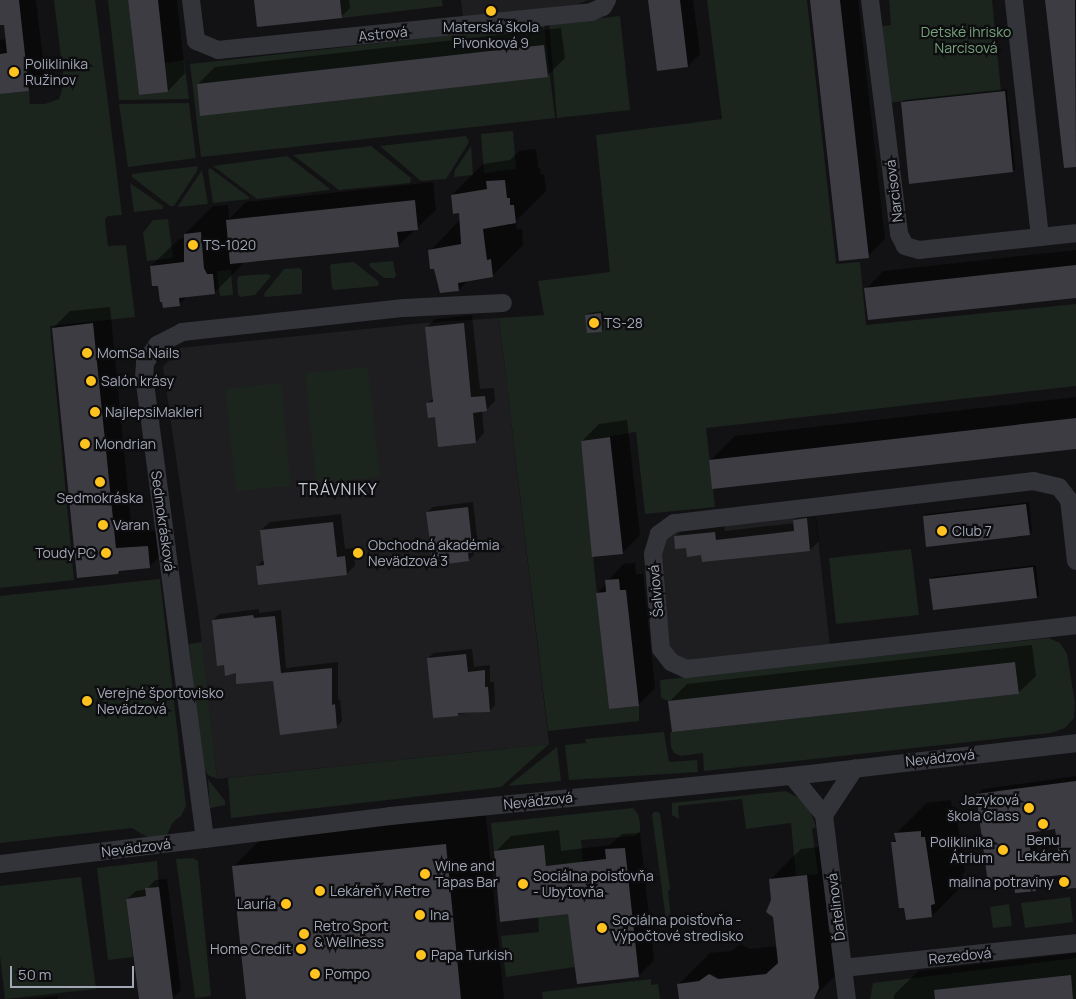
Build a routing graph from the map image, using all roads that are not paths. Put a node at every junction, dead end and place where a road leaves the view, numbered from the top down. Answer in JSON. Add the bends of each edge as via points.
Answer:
{"nodes":[{"id":1,"x":192,"y":0,"type":"edge"},
{"id":2,"x":607,"y":0,"type":"edge"},
{"id":3,"x":870,"y":0,"type":"edge"},
{"id":4,"x":1014,"y":0,"type":"edge"},
{"id":5,"x":1076,"y":233,"type":"edge"},
{"id":6,"x":1040,"y":238,"type":"junction"},
{"id":7,"x":503,"y":303,"type":"dead end"},
{"id":8,"x":1076,"y":561,"type":"edge"},
{"id":9,"x":1076,"y":625,"type":"edge"},
{"id":10,"x":1076,"y":743,"type":"edge"},
{"id":11,"x":855,"y":768,"type":"junction"},
{"id":12,"x":792,"y":776,"type":"junction"},
{"id":13,"x":824,"y":815,"type":"junction"},
{"id":14,"x":205,"y":839,"type":"junction"},
{"id":15,"x":0,"y":864,"type":"edge"},
{"id":16,"x":1076,"y":943,"type":"edge"},
{"id":17,"x":844,"y":968,"type":"junction"},
{"id":18,"x":847,"y":999,"type":"edge"}],
"edges":[{"from":1,"to":2,"type":"street","name":"Astrová","via":[[196,41],[218,50],[591,12],[603,7]]},
{"from":3,"to":6,"type":"street","name":"Narcisová","via":[[899,234],[905,246],[919,250]]},
{"from":4,"to":6,"type":"street"},
{"from":5,"to":6,"type":"street","name":"Narcisová"},
{"from":7,"to":14,"type":"street","name":"Sedmokrásková","via":[[404,308],[182,332],[157,346],[145,363],[144,378]]},
{"from":8,"to":9,"type":"street","name":"Šalviová","via":[[1069,500],[1059,487],[1034,481],[674,523],[659,534],[653,554],[661,649],[671,662],[686,670]]},
{"from":10,"to":11,"type":"street","name":"Nevädzová"},
{"from":11,"to":12,"type":"street","name":"Nevädzová"},
{"from":11,"to":13,"type":"street"},
{"from":12,"to":13,"type":"street"},
{"from":12,"to":14,"type":"street","name":"Nevädzová","via":[[457,809]]},
{"from":13,"to":17,"type":"street","name":"Ďatelinová"},
{"from":14,"to":15,"type":"street","name":"Nevädzová"},
{"from":16,"to":17,"type":"street","name":"Rezedová"},
{"from":17,"to":18,"type":"street","name":"Ďatelinová"}]}
